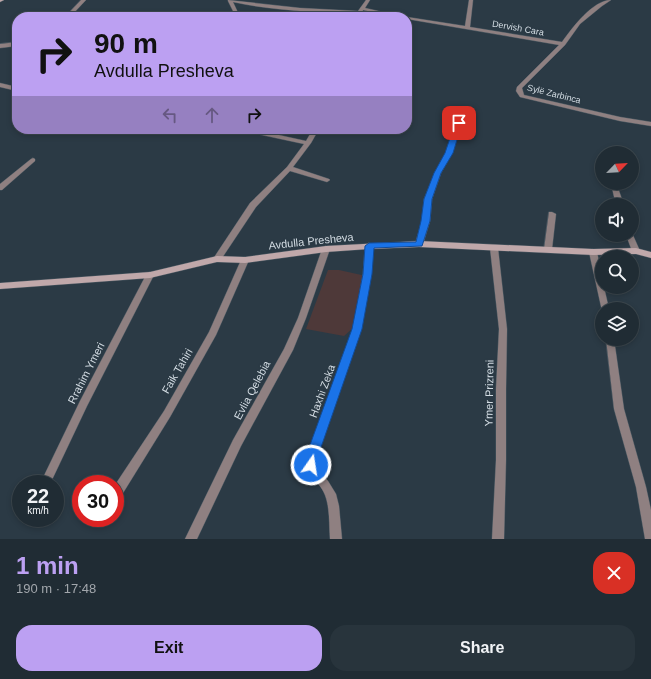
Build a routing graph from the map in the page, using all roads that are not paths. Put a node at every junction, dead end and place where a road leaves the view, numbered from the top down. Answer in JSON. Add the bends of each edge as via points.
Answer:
{"nodes":[{"id":1,"x":84,"y":0,"type":"edge"},
{"id":2,"x":230,"y":0,"type":"edge"},
{"id":3,"x":368,"y":0,"type":"edge"},
{"id":4,"x":471,"y":0,"type":"edge"},
{"id":5,"x":609,"y":0,"type":"edge"},
{"id":6,"x":72,"y":12,"type":"edge"},
{"id":7,"x":236,"y":12,"type":"edge"},
{"id":8,"x":345,"y":12,"type":"edge"},
{"id":9,"x":361,"y":12,"type":"edge"},
{"id":10,"x":412,"y":19,"type":"edge"},
{"id":11,"x":467,"y":28,"type":"junction"},
{"id":12,"x":563,"y":44,"type":"junction"},
{"id":13,"x":12,"y":45,"type":"edge"},
{"id":14,"x":0,"y":46,"type":"edge"},
{"id":15,"x":0,"y":85,"type":"edge"},
{"id":16,"x":12,"y":88,"type":"edge"},
{"id":17,"x":459,"y":123,"type":"dead end"},
{"id":18,"x":651,"y":124,"type":"edge"},
{"id":19,"x":266,"y":134,"type":"edge"},
{"id":20,"x":313,"y":134,"type":"edge"},
{"id":21,"x":308,"y":143,"type":"junction"},
{"id":22,"x":33,"y":160,"type":"dead end"},
{"id":23,"x":289,"y":168,"type":"junction"},
{"id":24,"x":327,"y":180,"type":"dead end"},
{"id":25,"x":0,"y":188,"type":"edge"},
{"id":26,"x":552,"y":214,"type":"dead end"},
{"id":27,"x":419,"y":244,"type":"junction"},
{"id":28,"x":369,"y":246,"type":"junction"},
{"id":29,"x":494,"y":248,"type":"junction"},
{"id":30,"x":326,"y":249,"type":"junction"},
{"id":31,"x":548,"y":249,"type":"junction"},
{"id":32,"x":593,"y":252,"type":"joint"},
{"id":33,"x":639,"y":252,"type":"edge"},
{"id":34,"x":651,"y":255,"type":"edge"},
{"id":35,"x":217,"y":259,"type":"junction"},
{"id":36,"x":245,"y":260,"type":"junction"},
{"id":37,"x":150,"y":275,"type":"junction"},
{"id":38,"x":0,"y":286,"type":"edge"},
{"id":39,"x":604,"y":302,"type":"edge"},
{"id":40,"x":611,"y":346,"type":"edge"},
{"id":41,"x":49,"y":475,"type":"edge"},
{"id":42,"x":124,"y":481,"type":"edge"},
{"id":43,"x":191,"y":539,"type":"edge"},
{"id":44,"x":336,"y":539,"type":"edge"},
{"id":45,"x":498,"y":539,"type":"edge"},
{"id":46,"x":651,"y":539,"type":"edge"}],
"edges":[{"from":1,"to":6,"type":"street"},
{"from":2,"to":7,"type":"street"},
{"from":2,"to":8,"type":"street"},
{"from":3,"to":9,"type":"street"},
{"from":4,"to":11,"type":"street"},
{"from":5,"to":12,"type":"street","via":[[578,23]]},
{"from":10,"to":11,"type":"street","name":"Dervish Cara"},
{"from":11,"to":12,"type":"street","name":"Dervish Cara"},
{"from":12,"to":18,"type":"street","name":"Sylë Zarbinca","via":[[519,88],[522,96]]},
{"from":13,"to":14,"type":"street"},
{"from":15,"to":16,"type":"street"},
{"from":17,"to":27,"type":"street","via":[[449,153],[428,199],[426,221]]},
{"from":19,"to":21,"type":"street"},
{"from":20,"to":21,"type":"street"},
{"from":21,"to":23,"type":"street"},
{"from":22,"to":25,"type":"street"},
{"from":23,"to":24,"type":"street"},
{"from":23,"to":35,"type":"street","via":[[253,206]]},
{"from":26,"to":31,"type":"street"},
{"from":27,"to":28,"type":"street","name":"Avdulla Presheva"},
{"from":27,"to":29,"type":"street","name":"Avdulla Presheva"},
{"from":28,"to":30,"type":"street","name":"Avdulla Presheva"},
{"from":28,"to":44,"type":"street","name":"Haxhi Zeka","via":[[368,274],[357,329],[312,456],[313,473],[328,489]]},
{"from":29,"to":31,"type":"street","name":"Avdulla Presheva"},
{"from":29,"to":45,"type":"street","name":"Ymer Prizreni","via":[[503,329]]},
{"from":30,"to":36,"type":"street","name":"Avdulla Presheva"},
{"from":30,"to":43,"type":"street","name":"Evlia Qelebia","via":[[288,350],[238,443]]},
{"from":31,"to":32,"type":"street","name":"Avdulla Presheva"},
{"from":32,"to":39,"type":"street"},
{"from":33,"to":34,"type":"street","name":"Avdulla Presheva"},
{"from":35,"to":36,"type":"street","name":"Avdulla Presheva"},
{"from":35,"to":37,"type":"street","name":"Avdulla Presheva"},
{"from":36,"to":42,"type":"street","name":"Faik Tahiri","via":[[213,333],[167,414]]},
{"from":37,"to":38,"type":"street","name":"Avdulla Presheva"},
{"from":37,"to":41,"type":"street","name":"Rrahim Ymeri"},
{"from":40,"to":46,"type":"street","via":[[619,409],[641,487]]}]}
